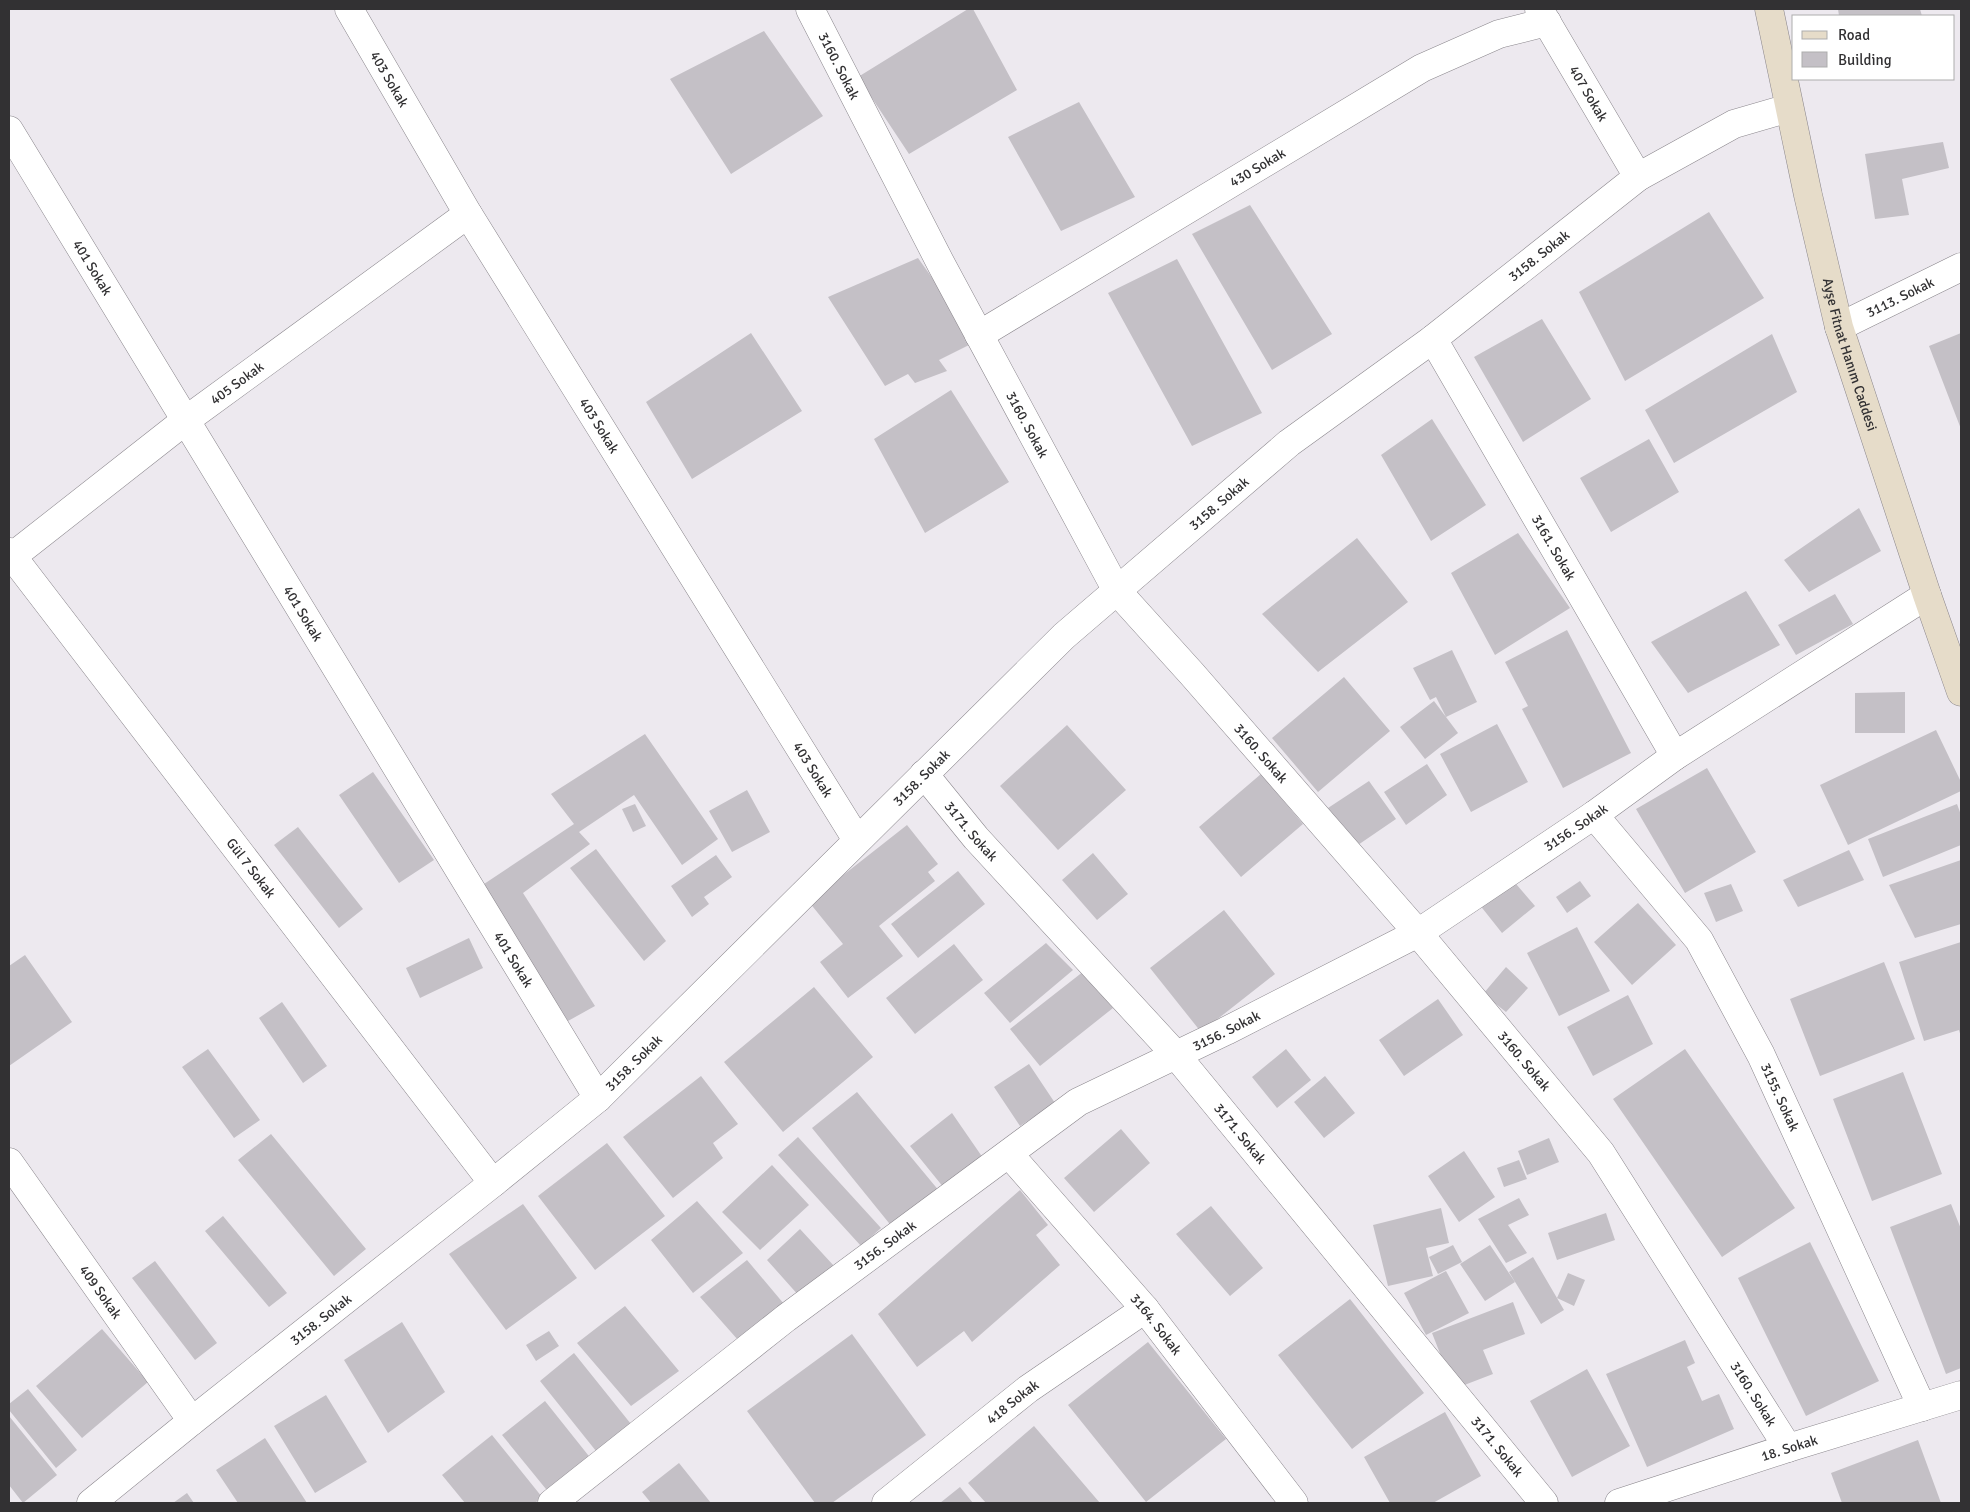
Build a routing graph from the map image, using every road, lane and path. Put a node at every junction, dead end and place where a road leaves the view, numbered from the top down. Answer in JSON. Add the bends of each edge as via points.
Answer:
{"nodes":[{"id":1,"x":349,"y":9,"type":"edge"},
{"id":2,"x":810,"y":9,"type":"edge"},
{"id":3,"x":1770,"y":9,"type":"edge"},
{"id":4,"x":1543,"y":15,"type":"edge"},
{"id":5,"x":1789,"y":108,"type":"junction"},
{"id":6,"x":9,"y":130,"type":"edge"},
{"id":7,"x":1638,"y":177,"type":"junction"},
{"id":8,"x":468,"y":214,"type":"junction"},
{"id":9,"x":1961,"y":267,"type":"edge"},
{"id":10,"x":1839,"y":327,"type":"junction"},
{"id":11,"x":979,"y":335,"type":"junction"},
{"id":12,"x":1433,"y":338,"type":"junction"},
{"id":13,"x":186,"y":420,"type":"junction"},
{"id":14,"x":10,"y":556,"type":"edge"},
{"id":15,"x":1117,"y":591,"type":"junction"},
{"id":16,"x":1927,"y":595,"type":"junction"},
{"id":17,"x":1961,"y":692,"type":"edge"},
{"id":18,"x":1675,"y":756,"type":"junction"},
{"id":19,"x":924,"y":774,"type":"junction"},
{"id":20,"x":1594,"y":815,"type":"junction"},
{"id":21,"x":856,"y":840,"type":"junction"},
{"id":22,"x":1418,"y":933,"type":"junction"},
{"id":23,"x":1176,"y":1055,"type":"junction"},
{"id":24,"x":598,"y":1098,"type":"junction"},
{"id":25,"x":1009,"y":1154,"type":"junction"},
{"id":26,"x":9,"y":1162,"type":"edge"},
{"id":27,"x":494,"y":1183,"type":"junction"},
{"id":28,"x":1145,"y":1309,"type":"junction"},
{"id":29,"x":1961,"y":1395,"type":"edge"},
{"id":30,"x":1922,"y":1407,"type":"junction"},
{"id":31,"x":192,"y":1420,"type":"junction"},
{"id":32,"x":1788,"y":1448,"type":"junction"},
{"id":33,"x":91,"y":1503,"type":"edge"},
{"id":34,"x":552,"y":1503,"type":"edge"},
{"id":35,"x":886,"y":1503,"type":"edge"},
{"id":36,"x":1294,"y":1503,"type":"edge"},
{"id":37,"x":1544,"y":1503,"type":"edge"},
{"id":38,"x":1619,"y":1503,"type":"edge"}],
"edges":[{"from":1,"to":8,"type":"street","name":"403 Sokak"},
{"from":2,"to":11,"type":"street","name":"3160. Sokak"},
{"from":3,"to":5,"type":"street","name":"Ayşe Fitnat Hanım Caddesi"},
{"from":4,"to":7,"type":"street","name":"407 Sokak"},
{"from":4,"to":11,"type":"street","name":"430 Sokak","via":[[1422,68]]},
{"from":5,"to":7,"type":"street","name":"3158. Sokak","via":[[1734,124]]},
{"from":5,"to":10,"type":"street","name":"Ayşe Fitnat Hanım Caddesi"},
{"from":6,"to":13,"type":"street","name":"401 Sokak"},
{"from":7,"to":12,"type":"street","name":"3158. Sokak"},
{"from":8,"to":13,"type":"street","name":"405 Sokak"},
{"from":8,"to":21,"type":"street","name":"403 Sokak"},
{"from":9,"to":10,"type":"street","name":"3113. Sokak"},
{"from":10,"to":16,"type":"street","name":"Ayşe Fitnat Hanım Caddesi"},
{"from":11,"to":15,"type":"street","name":"3160. Sokak"},
{"from":12,"to":15,"type":"street","name":"3158. Sokak","via":[[1289,444]]},
{"from":12,"to":18,"type":"street","name":"3161. Sokak"},
{"from":13,"to":14,"type":"street","name":"405 Sokak"},
{"from":13,"to":24,"type":"street","name":"401 Sokak"},
{"from":14,"to":27,"type":"street","name":"Gül 7 Sokak"},
{"from":15,"to":19,"type":"street","name":"3158. Sokak","via":[[1064,636]]},
{"from":15,"to":22,"type":"street","name":"3160. Sokak"},
{"from":16,"to":17,"type":"street","name":"Ayşe Fitnat Hanım Caddesi"},
{"from":16,"to":18,"type":"street","name":"3156. Sokak"},
{"from":18,"to":20,"type":"street","name":"3156. Sokak"},
{"from":19,"to":21,"type":"street","name":"3158. Sokak"},
{"from":19,"to":23,"type":"street","name":"3171. Sokak","via":[[976,838]]},
{"from":20,"to":22,"type":"street","name":"3156. Sokak"},
{"from":20,"to":30,"type":"street","name":"3155. Sokak","via":[[1699,940],[1761,1055]]},
{"from":21,"to":24,"type":"street","name":"3158. Sokak"},
{"from":22,"to":23,"type":"street","name":"3156. Sokak"},
{"from":22,"to":32,"type":"street","name":"3160. Sokak","via":[[1601,1153]]},
{"from":23,"to":25,"type":"street","name":"3156. Sokak","via":[[1078,1102]]},
{"from":23,"to":37,"type":"street","name":"3171. Sokak"},
{"from":24,"to":27,"type":"street","name":"3158. Sokak"},
{"from":25,"to":28,"type":"street","name":"3164. Sokak"},
{"from":25,"to":34,"type":"street","name":"3156. Sokak","via":[[786,1318]]},
{"from":26,"to":31,"type":"street","name":"409 Sokak"},
{"from":27,"to":31,"type":"street","name":"3158. Sokak"},
{"from":28,"to":35,"type":"street","name":"418 Sokak","via":[[1028,1389]]},
{"from":28,"to":36,"type":"street","name":"3164. Sokak"},
{"from":29,"to":30,"type":"street","name":"18. Sokak"},
{"from":30,"to":32,"type":"street","name":"18. Sokak"},
{"from":31,"to":33,"type":"street","name":"3158. Sokak"},
{"from":32,"to":38,"type":"street","name":"18. Sokak"}]}
